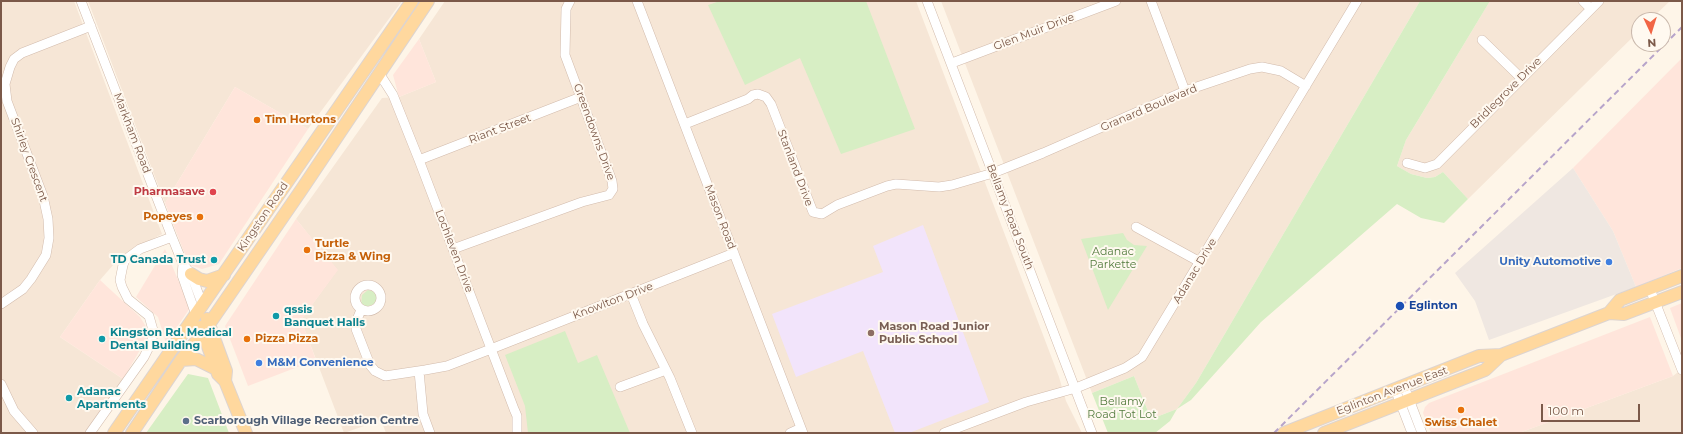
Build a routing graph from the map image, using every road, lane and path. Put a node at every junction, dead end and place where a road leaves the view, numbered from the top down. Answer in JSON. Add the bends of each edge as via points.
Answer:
{"nodes":[{"id":1,"x":81,"y":1,"type":"edge"},
{"id":2,"x":412,"y":1,"type":"edge"},
{"id":3,"x":428,"y":1,"type":"edge"},
{"id":4,"x":570,"y":1,"type":"edge"},
{"id":5,"x":637,"y":1,"type":"edge"},
{"id":6,"x":927,"y":1,"type":"edge"},
{"id":7,"x":1116,"y":1,"type":"edge"},
{"id":8,"x":1151,"y":1,"type":"edge"},
{"id":9,"x":1583,"y":1,"type":"edge"},
{"id":10,"x":1599,"y":1,"type":"edge"},
{"id":11,"x":1354,"y":2,"type":"edge"},
{"id":12,"x":1591,"y":9,"type":"junction"},
{"id":13,"x":91,"y":26,"type":"junction"},
{"id":14,"x":1482,"y":40,"type":"dead end"},
{"id":15,"x":952,"y":64,"type":"junction"},
{"id":16,"x":379,"y":73,"type":"junction"},
{"id":17,"x":1522,"y":78,"type":"junction"},
{"id":18,"x":1306,"y":86,"type":"junction"},
{"id":19,"x":1185,"y":92,"type":"junction"},
{"id":20,"x":581,"y":97,"type":"junction"},
{"id":21,"x":685,"y":124,"type":"junction"},
{"id":22,"x":419,"y":160,"type":"junction"},
{"id":23,"x":1407,"y":163,"type":"dead end"},
{"id":24,"x":993,"y":173,"type":"junction"},
{"id":25,"x":1136,"y":227,"type":"dead end"},
{"id":26,"x":172,"y":237,"type":"junction"},
{"id":27,"x":453,"y":249,"type":"junction"},
{"id":28,"x":734,"y":253,"type":"junction"},
{"id":29,"x":1200,"y":262,"type":"junction"},
{"id":30,"x":187,"y":269,"type":"junction"},
{"id":31,"x":224,"y":275,"type":"junction"},
{"id":32,"x":1682,"y":276,"type":"edge"},
{"id":33,"x":1650,"y":289,"type":"junction"},
{"id":34,"x":1682,"y":292,"type":"edge"},
{"id":35,"x":631,"y":294,"type":"junction"},
{"id":36,"x":1655,"y":302,"type":"junction"},
{"id":37,"x":1,"y":304,"type":"edge"},
{"id":38,"x":199,"y":310,"type":"junction"},
{"id":39,"x":361,"y":310,"type":"dead end"},
{"id":40,"x":1609,"y":313,"type":"junction"},
{"id":41,"x":206,"y":328,"type":"junction"},
{"id":42,"x":491,"y":349,"type":"junction"},
{"id":43,"x":1501,"y":355,"type":"junction"},
{"id":44,"x":181,"y":360,"type":"junction"},
{"id":45,"x":216,"y":369,"type":"junction"},
{"id":46,"x":666,"y":370,"type":"junction"},
{"id":47,"x":1682,"y":370,"type":"edge"},
{"id":48,"x":419,"y":371,"type":"junction"},
{"id":49,"x":225,"y":380,"type":"junction"},
{"id":50,"x":1,"y":384,"type":"edge"},
{"id":51,"x":620,"y":387,"type":"dead end"},
{"id":52,"x":1076,"y":388,"type":"junction"},
{"id":53,"x":1400,"y":388,"type":"junction"},
{"id":54,"x":1405,"y":401,"type":"junction"},
{"id":55,"x":802,"y":431,"type":"edge"},
{"id":56,"x":33,"y":433,"type":"edge"},
{"id":57,"x":90,"y":433,"type":"edge"},
{"id":58,"x":114,"y":433,"type":"edge"},
{"id":59,"x":132,"y":433,"type":"edge"},
{"id":60,"x":246,"y":433,"type":"edge"},
{"id":61,"x":430,"y":433,"type":"edge"},
{"id":62,"x":517,"y":433,"type":"edge"},
{"id":63,"x":692,"y":433,"type":"edge"},
{"id":64,"x":790,"y":433,"type":"edge"},
{"id":65,"x":944,"y":433,"type":"edge"},
{"id":66,"x":1092,"y":433,"type":"edge"},
{"id":67,"x":1284,"y":433,"type":"edge"},
{"id":68,"x":1324,"y":433,"type":"edge"},
{"id":69,"x":1412,"y":433,"type":"edge"},
{"id":70,"x":1422,"y":433,"type":"edge"}],
"edges":[{"from":1,"to":13,"type":"street","name":"Markham Road"},
{"from":2,"to":31,"type":"main road","name":"Kingston Road"},
{"from":3,"to":16,"type":"main road","name":"Kingston Road"},
{"from":4,"to":20,"type":"street","name":"Greendowns Drive","via":[[566,9],[565,55]]},
{"from":5,"to":21,"type":"street","name":"Mason Road"},
{"from":6,"to":15,"type":"street","name":"Bellamy Road South"},
{"from":7,"to":15,"type":"street","name":"Glen Muir Drive"},
{"from":8,"to":19,"type":"street"},
{"from":9,"to":12,"type":"street"},
{"from":10,"to":12,"type":"street","name":"Bridlegrove Drive"},
{"from":11,"to":18,"type":"street","name":"Adanac Drive"},
{"from":12,"to":17,"type":"street","name":"Bridlegrove Drive"},
{"from":13,"to":26,"type":"street","name":"Markham Road"},
{"from":13,"to":37,"type":"street","name":"Shirley Crescent","via":[[22,53],[14,59],[10,67],[5,84],[7,101],[43,196],[49,238],[46,255],[31,279],[23,289]]},
{"from":14,"to":17,"type":"street"},
{"from":15,"to":24,"type":"street","name":"Bellamy Road South"},
{"from":16,"to":22,"type":"street","name":"Lochleven Drive","via":[[394,95]]},
{"from":16,"to":41,"type":"main road","name":"Kingston Road"},
{"from":17,"to":23,"type":"street","name":"Bridlegrove Drive","via":[[1437,164],[1425,168]]},
{"from":18,"to":19,"type":"street","name":"Granard Boulevard","via":[[1282,71],[1262,67]]},
{"from":18,"to":29,"type":"street","name":"Adanac Drive"},
{"from":19,"to":24,"type":"street","name":"Granard Boulevard"},
{"from":20,"to":22,"type":"street","name":"Riant Street"},
{"from":20,"to":27,"type":"street","name":"Greendowns Drive","via":[[612,181],[612,192]]},
{"from":21,"to":24,"type":"street","name":"Stanland Drive","via":[[753,95],[766,97],[813,212],[817,214],[887,186],[896,184],[938,187]]},
{"from":21,"to":28,"type":"street","name":"Mason Road"},
{"from":22,"to":27,"type":"street","name":"Lochleven Drive"},
{"from":24,"to":52,"type":"street","name":"Bellamy Road South"},
{"from":25,"to":29,"type":"street"},
{"from":26,"to":30,"type":"street","name":"Markham Road"},
{"from":26,"to":57,"type":"street","via":[[140,249],[125,260],[120,280],[122,287],[128,299],[149,316],[153,335],[144,357]]},
{"from":27,"to":42,"type":"street","name":"Lochleven Drive"},
{"from":28,"to":35,"type":"street","name":"Knowlton Drive"},
{"from":28,"to":55,"type":"street","name":"Mason Road"},
{"from":29,"to":52,"type":"street","name":"Adanac Drive","via":[[1142,357],[1125,368]]},
{"from":30,"to":31,"type":"main road","via":[[199,279],[207,281]]},
{"from":30,"to":38,"type":"street","name":"Markham Road"},
{"from":31,"to":38,"type":"main road","name":"Kingston Road"},
{"from":32,"to":33,"type":"main road","name":"Eglinton Avenue East"},
{"from":33,"to":36,"type":"street"},
{"from":33,"to":40,"type":"main road","name":"Eglinton Avenue East","via":[[1620,300]]},
{"from":34,"to":36,"type":"main road","name":"Eglinton Avenue East"},
{"from":35,"to":42,"type":"street","name":"Knowlton Drive"},
{"from":35,"to":46,"type":"street"},
{"from":36,"to":40,"type":"main road","name":"Eglinton Avenue East","via":[[1624,314]]},
{"from":36,"to":47,"type":"street"},
{"from":38,"to":41,"type":"main road","name":"Markham Road"},
{"from":38,"to":58,"type":"main road","name":"Kingston Road"},
{"from":39,"to":48,"type":"street","name":"Knowlton Drive","via":[[356,329],[375,372],[385,376]]},
{"from":40,"to":43,"type":"main road","name":"Eglinton Avenue East"},
{"from":41,"to":44,"type":"main road","name":"Kingston Road"},
{"from":41,"to":45,"type":"main road","name":"Markham Road"},
{"from":41,"to":49,"type":"main road","name":"Markham Road","via":[[226,371]]},
{"from":42,"to":48,"type":"street","name":"Knowlton Drive","via":[[447,366]]},
{"from":42,"to":62,"type":"street","name":"Lochleven Drive","via":[[516,416]]},
{"from":43,"to":53,"type":"main road","name":"Eglinton Avenue East","via":[[1479,356]]},
{"from":43,"to":54,"type":"main road","name":"Eglinton Avenue East","via":[[1485,370]]},
{"from":44,"to":45,"type":"main road","via":[[196,359]]},
{"from":44,"to":59,"type":"main road","name":"Kingston Road"},
{"from":45,"to":49,"type":"main road","name":"Markham Road"},
{"from":46,"to":51,"type":"street"},
{"from":46,"to":63,"type":"street"},
{"from":48,"to":61,"type":"street","via":[[422,414]]},
{"from":49,"to":60,"type":"main road","name":"Markham Road"},
{"from":50,"to":56,"type":"street","via":[[14,411]]},
{"from":52,"to":65,"type":"street","name":"Adanac Drive","via":[[1026,402]]},
{"from":52,"to":66,"type":"street","name":"Bellamy Road South"},
{"from":53,"to":54,"type":"street"},
{"from":53,"to":67,"type":"main road","name":"Eglinton Avenue East"},
{"from":54,"to":68,"type":"main road","name":"Eglinton Avenue East"},
{"from":54,"to":69,"type":"street"},
{"from":54,"to":70,"type":"street"},
{"from":55,"to":64,"type":"street"}]}
